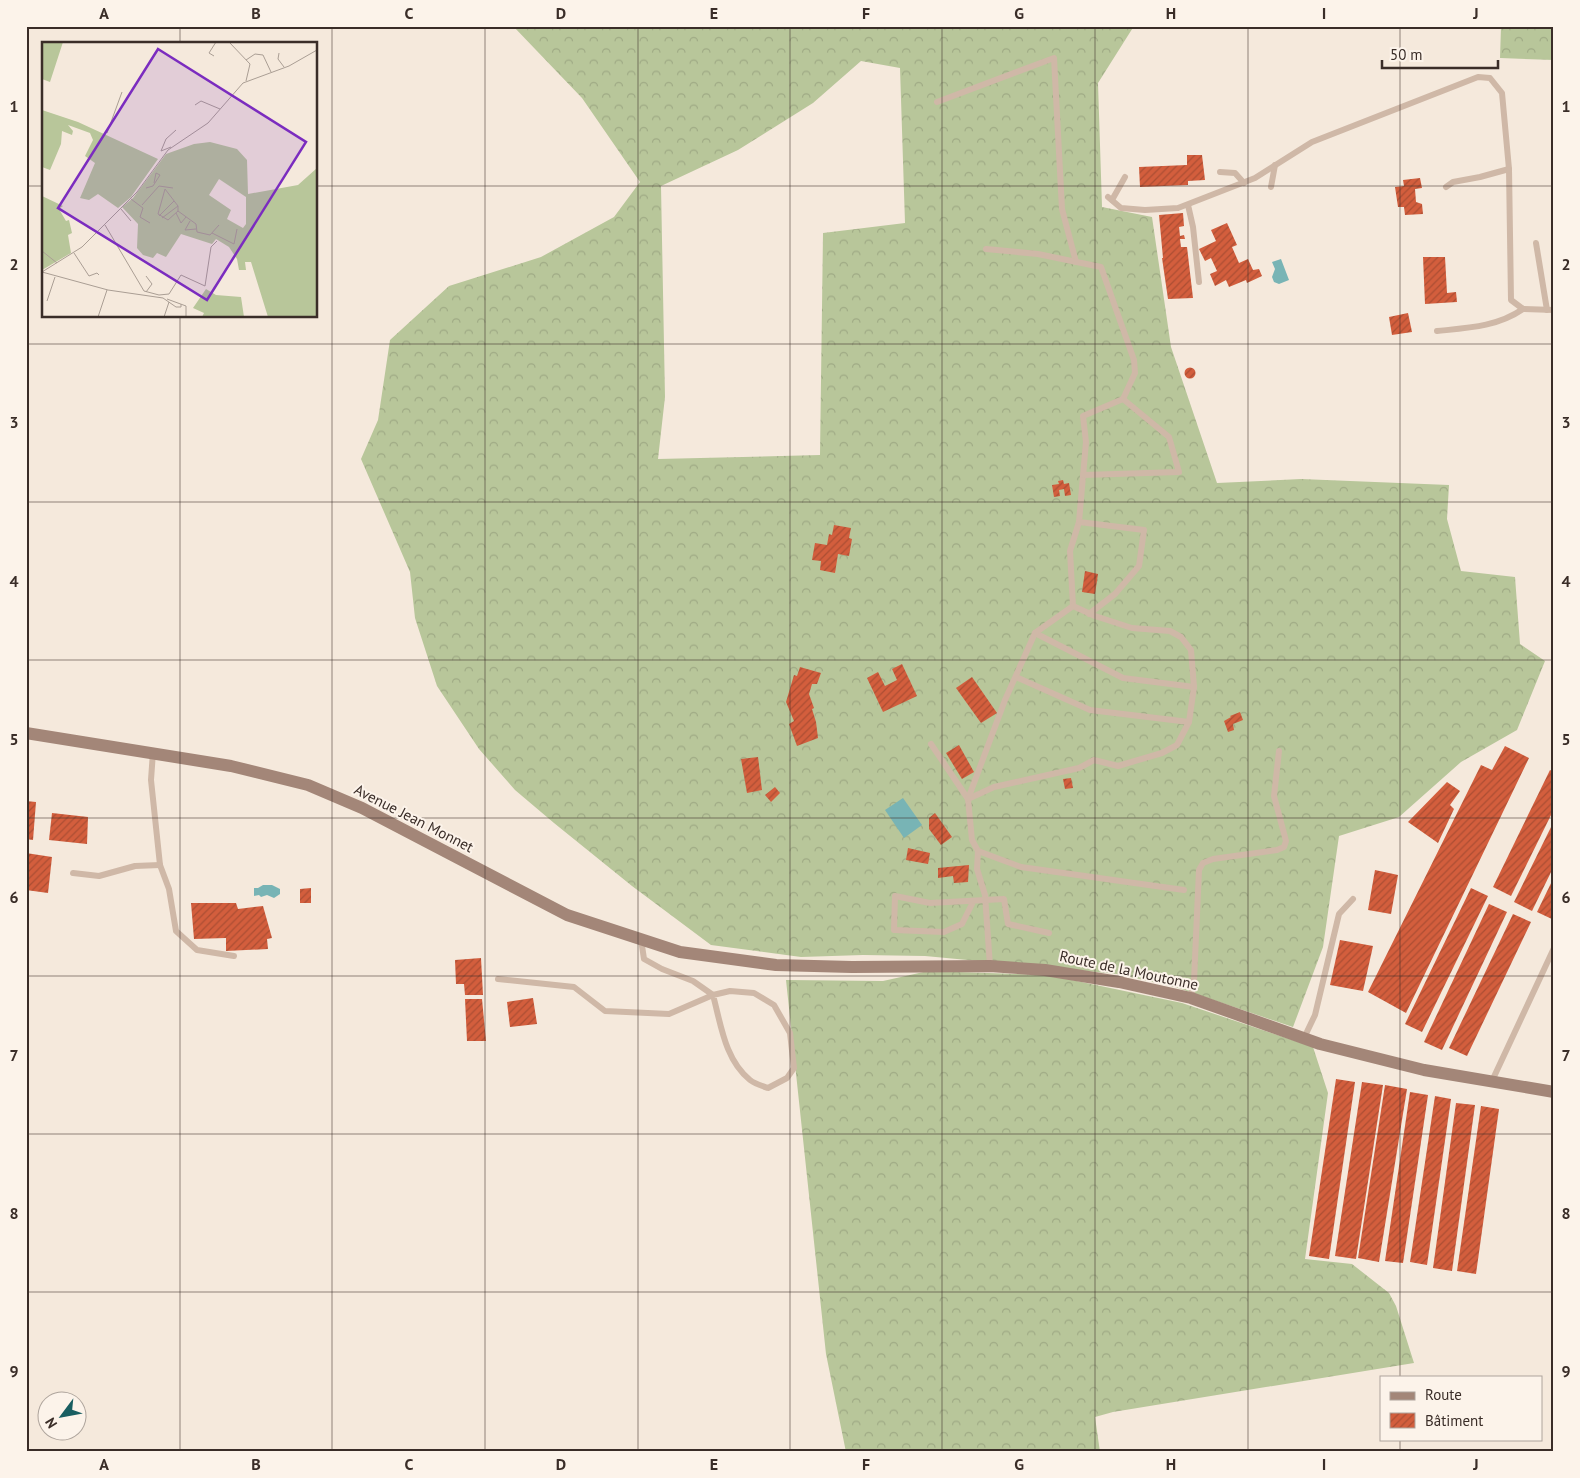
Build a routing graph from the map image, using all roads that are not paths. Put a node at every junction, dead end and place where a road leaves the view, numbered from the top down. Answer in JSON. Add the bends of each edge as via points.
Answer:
{"nodes":[{"id":1,"x":937,"y":102,"type":"dead end"},
{"id":2,"x":1275,"y":165,"type":"junction"},
{"id":3,"x":1508,"y":169,"type":"junction"},
{"id":4,"x":1220,"y":172,"type":"dead end"},
{"id":5,"x":1125,"y":177,"type":"dead end"},
{"id":6,"x":1244,"y":183,"type":"junction"},
{"id":7,"x":1446,"y":186,"type":"dead end"},
{"id":8,"x":1271,"y":187,"type":"dead end"},
{"id":9,"x":1188,"y":205,"type":"junction"},
{"id":10,"x":1536,"y":243,"type":"dead end"},
{"id":11,"x":986,"y":249,"type":"dead end"},
{"id":12,"x":1076,"y":262,"type":"junction"},
{"id":13,"x":1199,"y":282,"type":"dead end"},
{"id":14,"x":1523,"y":309,"type":"junction"},
{"id":15,"x":1550,"y":310,"type":"edge"},
{"id":16,"x":1437,"y":331,"type":"dead end"},
{"id":17,"x":1122,"y":398,"type":"junction"},
{"id":18,"x":1082,"y":475,"type":"junction"},
{"id":19,"x":1079,"y":522,"type":"junction"},
{"id":20,"x":1073,"y":606,"type":"junction"},
{"id":21,"x":1089,"y":614,"type":"junction"},
{"id":22,"x":1035,"y":632,"type":"junction"},
{"id":23,"x":1016,"y":677,"type":"junction"},
{"id":24,"x":1194,"y":687,"type":"junction"},
{"id":25,"x":1189,"y":722,"type":"junction"},
{"id":26,"x":26,"y":733,"type":"edge"},
{"id":27,"x":931,"y":744,"type":"dead end"},
{"id":28,"x":1279,"y":751,"type":"dead end"},
{"id":29,"x":153,"y":752,"type":"junction"},
{"id":30,"x":968,"y":799,"type":"junction"},
{"id":31,"x":978,"y":851,"type":"junction"},
{"id":32,"x":160,"y":865,"type":"junction"},
{"id":33,"x":74,"y":873,"type":"dead end"},
{"id":34,"x":1184,"y":890,"type":"dead end"},
{"id":35,"x":986,"y":899,"type":"junction"},
{"id":36,"x":1353,"y":899,"type":"dead end"},
{"id":37,"x":973,"y":902,"type":"dead end"},
{"id":38,"x":1049,"y":933,"type":"dead end"},
{"id":39,"x":641,"y":939,"type":"junction"},
{"id":40,"x":1554,"y":948,"type":"edge"},
{"id":41,"x":234,"y":956,"type":"dead end"},
{"id":42,"x":776,"y":965,"type":"joint"},
{"id":43,"x":990,"y":966,"type":"junction"},
{"id":44,"x":498,"y":979,"type":"dead end"},
{"id":45,"x":713,"y":995,"type":"junction"},
{"id":46,"x":1191,"y":998,"type":"junction"},
{"id":47,"x":1304,"y":1038,"type":"junction"},
{"id":48,"x":1492,"y":1081,"type":"junction"},
{"id":49,"x":1554,"y":1092,"type":"edge"}],
"edges":[{"from":1,"to":12,"type":"lane","via":[[1054,58],[1062,209]]},
{"from":2,"to":3,"type":"lane","via":[[1312,142],[1478,76],[1490,78],[1502,93]]},
{"from":2,"to":6,"type":"lane"},
{"from":2,"to":8,"type":"lane"},
{"from":3,"to":7,"type":"lane"},
{"from":3,"to":14,"type":"lane","via":[[1511,300]]},
{"from":4,"to":6,"type":"lane","via":[[1235,173]]},
{"from":5,"to":9,"type":"lane","via":[[1110,198],[1121,208],[1145,210]]},
{"from":6,"to":9,"type":"lane"},
{"from":9,"to":13,"type":"lane"},
{"from":10,"to":15,"type":"lane"},
{"from":11,"to":12,"type":"lane"},
{"from":12,"to":17,"type":"lane","via":[[1102,268],[1134,360],[1135,373]]},
{"from":14,"to":15,"type":"lane"},
{"from":14,"to":16,"type":"lane","via":[[1511,317],[1483,326]]},
{"from":17,"to":18,"type":"lane","via":[[1083,416],[1086,442]]},
{"from":17,"to":18,"type":"lane","via":[[1169,437],[1178,472]]},
{"from":18,"to":19,"type":"lane"},
{"from":19,"to":20,"type":"lane","via":[[1070,552]]},
{"from":19,"to":21,"type":"lane","via":[[1144,530],[1139,566],[1115,594]]},
{"from":20,"to":21,"type":"lane"},
{"from":20,"to":22,"type":"lane"},
{"from":21,"to":24,"type":"lane","via":[[1132,628],[1170,631],[1181,637],[1191,650]]},
{"from":22,"to":23,"type":"lane"},
{"from":22,"to":24,"type":"lane","via":[[1123,678]]},
{"from":23,"to":25,"type":"lane","via":[[1090,710]]},
{"from":23,"to":30,"type":"lane"},
{"from":24,"to":25,"type":"lane"},
{"from":25,"to":30,"type":"lane","via":[[1177,745],[1162,753],[1118,766],[1094,760],[1079,768],[994,787]]},
{"from":26,"to":29,"type":"main road","name":"Avenue Jean Monnet"},
{"from":27,"to":30,"type":"lane"},
{"from":28,"to":46,"type":"lane","via":[[1274,796],[1286,841],[1284,847],[1203,863],[1199,870]]},
{"from":29,"to":32,"type":"lane","via":[[151,780]]},
{"from":29,"to":39,"type":"main road","name":"Avenue Jean Monnet","via":[[231,766],[308,785],[362,808],[567,915]]},
{"from":30,"to":31,"type":"lane","via":[[972,840]]},
{"from":31,"to":34,"type":"lane","via":[[1021,867]]},
{"from":31,"to":35,"type":"lane","via":[[978,869]]},
{"from":32,"to":33,"type":"lane","via":[[135,866],[99,876]]},
{"from":32,"to":41,"type":"lane","via":[[169,889],[176,931],[198,950]]},
{"from":35,"to":37,"type":"lane","via":[[930,903],[895,896],[894,930],[944,932],[962,924]]},
{"from":35,"to":38,"type":"lane","via":[[1004,899],[1008,924]]},
{"from":35,"to":43,"type":"lane"},
{"from":36,"to":47,"type":"lane","via":[[1339,914],[1315,1015]]},
{"from":39,"to":42,"type":"main road","name":"Avenue Jean Monnet","via":[[680,952]]},
{"from":39,"to":45,"type":"lane","via":[[644,959],[693,981]]},
{"from":40,"to":48,"type":"lane"},
{"from":42,"to":43,"type":"main road","name":"Route de la Moutonne"},
{"from":43,"to":46,"type":"main road","name":"Route de la Moutonne","via":[[1045,970]]},
{"from":44,"to":45,"type":"lane","via":[[574,987],[604,1012],[669,1014]]},
{"from":45,"to":45,"type":"lane","via":[[730,991],[754,993],[774,1005],[790,1033],[794,1068],[787,1078],[768,1088],[751,1081],[735,1064]]},
{"from":46,"to":47,"type":"main road","name":"Route de la Moutonne"},
{"from":47,"to":48,"type":"main road","name":"Route de la Moutonne","via":[[1424,1070]]},
{"from":48,"to":49,"type":"main road","name":"Route de la Moutonne"}]}
